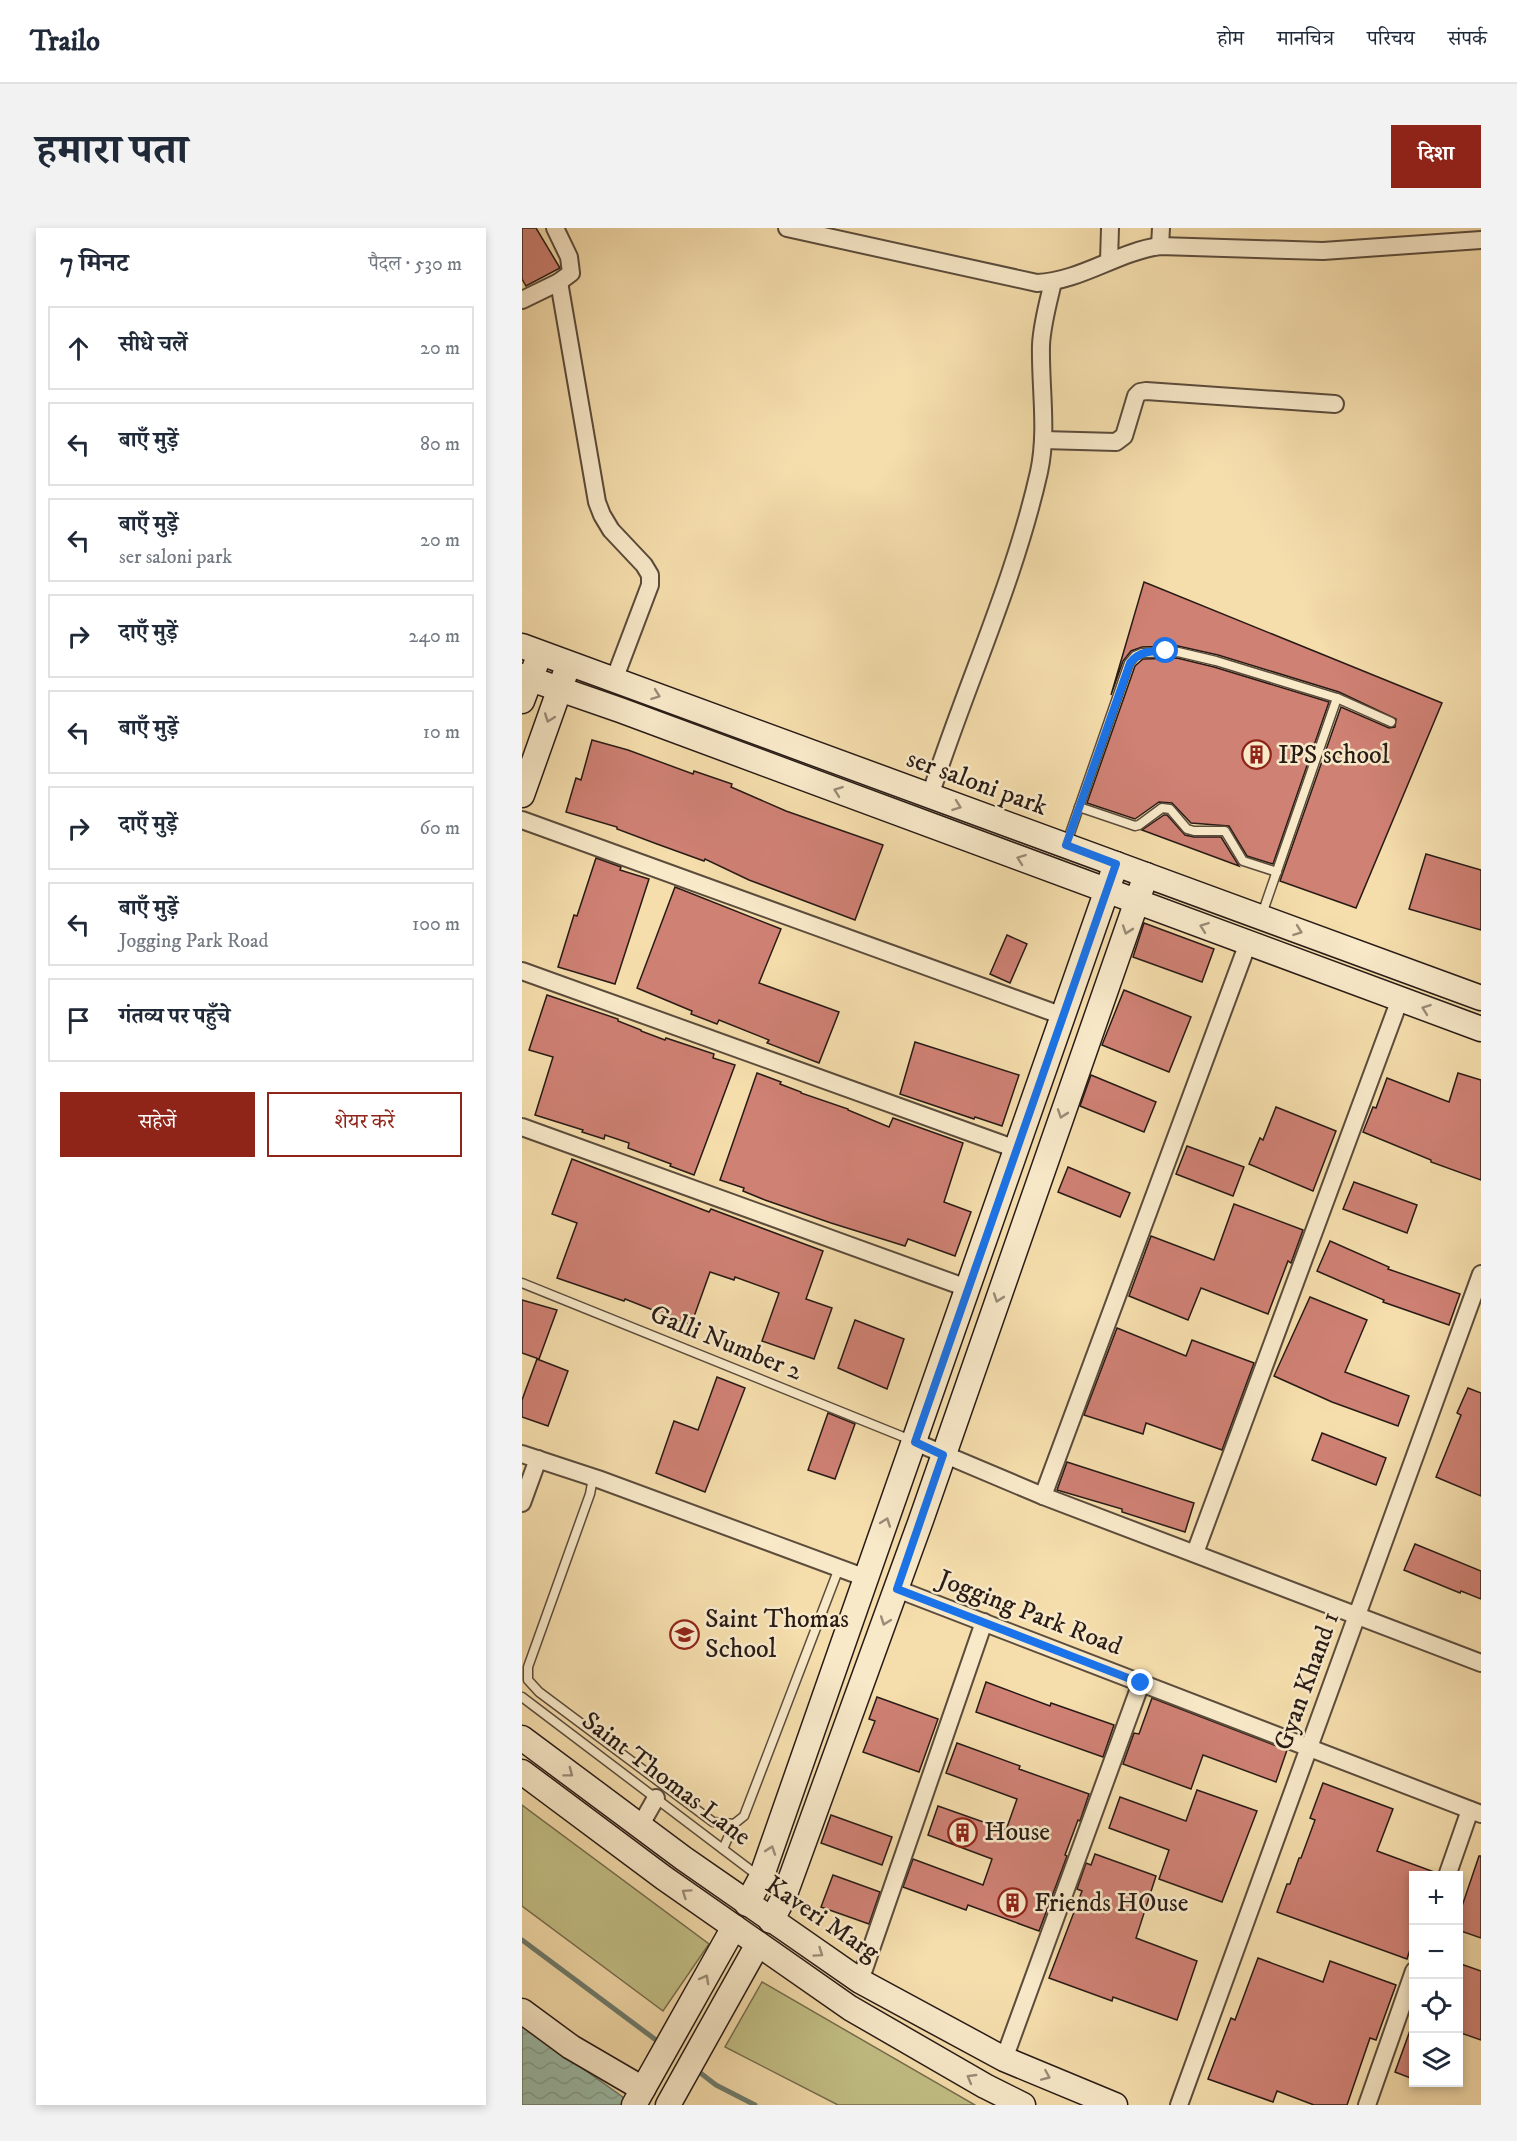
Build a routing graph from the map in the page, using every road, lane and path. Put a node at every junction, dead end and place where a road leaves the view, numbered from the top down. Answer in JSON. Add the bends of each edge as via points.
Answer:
{"nodes":[{"id":1,"x":555,"y":228,"type":"edge"},
{"id":2,"x":787,"y":228,"type":"edge"},
{"id":3,"x":1110,"y":228,"type":"edge"},
{"id":4,"x":1161,"y":228,"type":"edge"},
{"id":5,"x":1481,"y":238,"type":"edge"},
{"id":6,"x":1160,"y":246,"type":"junction"},
{"id":7,"x":1109,"y":261,"type":"junction"},
{"id":8,"x":560,"y":282,"type":"junction"},
{"id":9,"x":1053,"y":282,"type":"junction"},
{"id":10,"x":523,"y":296,"type":"edge"},
{"id":11,"x":1335,"y":404,"type":"dead end"},
{"id":12,"x":1043,"y":440,"type":"junction"},
{"id":13,"x":531,"y":649,"type":"edge"},
{"id":14,"x":569,"y":663,"type":"junction"},
{"id":15,"x":526,"y":677,"type":"edge"},
{"id":16,"x":614,"y":680,"type":"junction"},
{"id":17,"x":560,"y":689,"type":"junction"},
{"id":18,"x":1337,"y":698,"type":"junction"},
{"id":19,"x":522,"y":701,"type":"edge"},
{"id":20,"x":1391,"y":722,"type":"dead end"},
{"id":21,"x":522,"y":795,"type":"edge"},
{"id":22,"x":930,"y":796,"type":"junction"},
{"id":23,"x":1079,"y":807,"type":"junction"},
{"id":24,"x":522,"y":820,"type":"edge"},
{"id":25,"x":1066,"y":845,"type":"junction"},
{"id":26,"x":1116,"y":864,"type":"junction"},
{"id":27,"x":1276,"y":872,"type":"junction"},
{"id":28,"x":1146,"y":875,"type":"junction"},
{"id":29,"x":1107,"y":891,"type":"junction"},
{"id":30,"x":1137,"y":902,"type":"junction"},
{"id":31,"x":1261,"y":917,"type":"junction"},
{"id":32,"x":1248,"y":943,"type":"junction"},
{"id":33,"x":522,"y":971,"type":"edge"},
{"id":34,"x":1481,"y":998,"type":"edge"},
{"id":35,"x":1400,"y":999,"type":"junction"},
{"id":36,"x":1063,"y":1016,"type":"junction"},
{"id":37,"x":1481,"y":1029,"type":"edge"},
{"id":38,"x":522,"y":1127,"type":"edge"},
{"id":39,"x":1016,"y":1149,"type":"junction"},
{"id":40,"x":1481,"y":1274,"type":"edge"},
{"id":41,"x":522,"y":1283,"type":"edge"},
{"id":42,"x":967,"y":1288,"type":"junction"},
{"id":43,"x":915,"y":1442,"type":"junction"},
{"id":44,"x":943,"y":1455,"type":"junction"},
{"id":45,"x":530,"y":1456,"type":"edge"},
{"id":46,"x":593,"y":1478,"type":"junction"},
{"id":47,"x":1043,"y":1496,"type":"junction"},
{"id":48,"x":522,"y":1503,"type":"edge"},
{"id":49,"x":1195,"y":1553,"type":"junction"},
{"id":50,"x":839,"y":1568,"type":"junction"},
{"id":51,"x":866,"y":1578,"type":"junction"},
{"id":52,"x":897,"y":1589,"type":"junction"},
{"id":53,"x":1358,"y":1616,"type":"junction"},
{"id":54,"x":984,"y":1622,"type":"junction"},
{"id":55,"x":1481,"y":1663,"type":"edge"},
{"id":56,"x":1141,"y":1683,"type":"junction"},
{"id":57,"x":533,"y":1686,"type":"junction"},
{"id":58,"x":524,"y":1698,"type":"edge"},
{"id":59,"x":522,"y":1738,"type":"edge"},
{"id":60,"x":1310,"y":1748,"type":"junction"},
{"id":61,"x":522,"y":1772,"type":"edge"},
{"id":62,"x":655,"y":1791,"type":"junction"},
{"id":63,"x":1476,"y":1812,"type":"edge"},
{"id":64,"x":734,"y":1824,"type":"junction"},
{"id":65,"x":640,"y":1826,"type":"junction"},
{"id":66,"x":723,"y":1849,"type":"junction"},
{"id":67,"x":1449,"y":1871,"type":"edge"},
{"id":68,"x":761,"y":1878,"type":"junction"},
{"id":69,"x":786,"y":1892,"type":"junction"},
{"id":70,"x":747,"y":1904,"type":"junction"},
{"id":71,"x":771,"y":1921,"type":"junction"},
{"id":72,"x":734,"y":1927,"type":"junction"},
{"id":73,"x":758,"y":1944,"type":"junction"},
{"id":74,"x":1410,"y":1979,"type":"edge"},
{"id":75,"x":860,"y":1981,"type":"junction"},
{"id":76,"x":522,"y":2011,"type":"edge"},
{"id":77,"x":1004,"y":2059,"type":"junction"},
{"id":78,"x":642,"y":2090,"type":"edge"},
{"id":79,"x":672,"y":2099,"type":"edge"},
{"id":80,"x":1023,"y":2105,"type":"edge"},
{"id":81,"x":1115,"y":2105,"type":"edge"},
{"id":82,"x":1179,"y":2105,"type":"edge"},
{"id":83,"x":1367,"y":2105,"type":"edge"}],
"edges":[{"from":1,"to":8,"type":"street","via":[[572,266],[572,273]]},
{"from":2,"to":9,"type":"street","via":[[1023,281]]},
{"from":3,"to":7,"type":"street"},
{"from":4,"to":6,"type":"street"},
{"from":5,"to":6,"type":"street","via":[[1323,251]]},
{"from":6,"to":7,"type":"street"},
{"from":7,"to":9,"type":"street"},
{"from":8,"to":10,"type":"street"},
{"from":8,"to":16,"type":"street","via":[[597,502],[611,530],[650,575],[650,585]]},
{"from":9,"to":12,"type":"street","via":[[1041,344]]},
{"from":11,"to":12,"type":"street","via":[[1146,391],[1136,396],[1124,436],[1116,442]]},
{"from":12,"to":22,"type":"street","via":[[1016,554]]},
{"from":13,"to":14,"type":"street","name":"ser saloni park"},
{"from":13,"to":15,"type":"street"},
{"from":14,"to":16,"type":"street","name":"ser saloni park"},
{"from":14,"to":17,"type":"street"},
{"from":15,"to":17,"type":"street"},
{"from":15,"to":19,"type":"street"},
{"from":16,"to":22,"type":"street","name":"ser saloni park","one_way":true},
{"from":17,"to":21,"type":"street","one_way":true},
{"from":29,"to":17,"type":"street","one_way":true},
{"from":18,"to":20,"type":"lane"},
{"from":18,"to":23,"type":"lane","via":[[1178,652],[1153,651],[1135,656]]},
{"from":18,"to":27,"type":"lane"},
{"from":22,"to":25,"type":"street","name":"ser saloni park","one_way":true},
{"from":23,"to":25,"type":"lane"},
{"from":23,"to":27,"type":"lane","via":[[1135,826],[1166,807],[1187,829],[1225,831],[1244,861]]},
{"from":24,"to":36,"type":"street"},
{"from":25,"to":26,"type":"street","name":"ser saloni park"},
{"from":26,"to":28,"type":"street","name":"ser saloni park"},
{"from":26,"to":29,"type":"street"},
{"from":27,"to":31,"type":"lane"},
{"from":28,"to":30,"type":"street"},
{"from":28,"to":31,"type":"street","name":"ser saloni park"},
{"from":29,"to":30,"type":"street"},
{"from":29,"to":36,"type":"street"},
{"from":32,"to":30,"type":"street","one_way":true},
{"from":30,"to":44,"type":"street","one_way":true},
{"from":31,"to":34,"type":"street","name":"ser saloni park","one_way":true},
{"from":32,"to":35,"type":"street"},
{"from":32,"to":47,"type":"street"},
{"from":33,"to":39,"type":"street"},
{"from":37,"to":35,"type":"street","one_way":true},
{"from":35,"to":49,"type":"street"},
{"from":36,"to":39,"type":"street"},
{"from":38,"to":42,"type":"street"},
{"from":39,"to":42,"type":"street"},
{"from":40,"to":53,"type":"street","name":"Gyan Khand 1"},
{"from":41,"to":43,"type":"lane","name":"Galli Number 2"},
{"from":42,"to":43,"type":"street"},
{"from":43,"to":44,"type":"street"},
{"from":51,"to":43,"type":"street","one_way":true},
{"from":44,"to":47,"type":"street"},
{"from":44,"to":52,"type":"street"},
{"from":45,"to":46,"type":"street"},
{"from":45,"to":48,"type":"street"},
{"from":46,"to":50,"type":"street"},
{"from":46,"to":57,"type":"lane","via":[[528,1667],[528,1680]]},
{"from":47,"to":49,"type":"street"},
{"from":49,"to":53,"type":"street"},
{"from":50,"to":51,"type":"street"},
{"from":50,"to":64,"type":"lane","via":[[753,1796],[744,1816]]},
{"from":68,"to":51,"type":"street","one_way":true},
{"from":52,"to":54,"type":"street","name":"Jogging Park Road"},
{"from":52,"to":69,"type":"street","one_way":true},
{"from":53,"to":55,"type":"street"},
{"from":53,"to":60,"type":"street","name":"Gyan Khand 1"},
{"from":54,"to":56,"type":"street","name":"Jogging Park Road"},
{"from":54,"to":75,"type":"street"},
{"from":56,"to":60,"type":"street","name":"Jogging Park Road"},
{"from":56,"to":77,"type":"street"},
{"from":57,"to":58,"type":"lane"},
{"from":57,"to":62,"type":"lane"},
{"from":58,"to":62,"type":"lane","name":"Saint Thomas Lane"},
{"from":59,"to":65,"type":"street","name":"Kaveri Marg","one_way":true},
{"from":60,"to":63,"type":"street","name":"Jogging Park Road"},
{"from":60,"to":82,"type":"street","name":"Gyan Khand 1"},
{"from":72,"to":61,"type":"street","one_way":true},
{"from":62,"to":64,"type":"lane","via":[[713,1822]]},
{"from":62,"to":65,"type":"street"},
{"from":62,"to":66,"type":"lane","name":"Saint Thomas Lane"},
{"from":63,"to":67,"type":"street"},
{"from":64,"to":66,"type":"lane"},
{"from":65,"to":70,"type":"street","name":"Kaveri Marg"},
{"from":66,"to":68,"type":"lane","name":"Saint Thomas Lane"},
{"from":68,"to":69,"type":"lane","name":"Saint Thomas Lane"},
{"from":68,"to":70,"type":"street"},
{"from":69,"to":71,"type":"street"},
{"from":70,"to":71,"type":"street","name":"Kaveri Marg"},
{"from":71,"to":75,"type":"street","name":"Kaveri Marg","one_way":true},
{"from":72,"to":73,"type":"street"},
{"from":78,"to":72,"type":"street","one_way":true},
{"from":73,"to":79,"type":"street"},
{"from":80,"to":73,"type":"street","one_way":true,"via":[[850,2008]]},
{"from":74,"to":83,"type":"street"},
{"from":75,"to":77,"type":"street","name":"Kaveri Marg"},
{"from":76,"to":78,"type":"street","via":[[571,2047]]},
{"from":77,"to":81,"type":"street","name":"Kaveri Marg","one_way":true}]}
